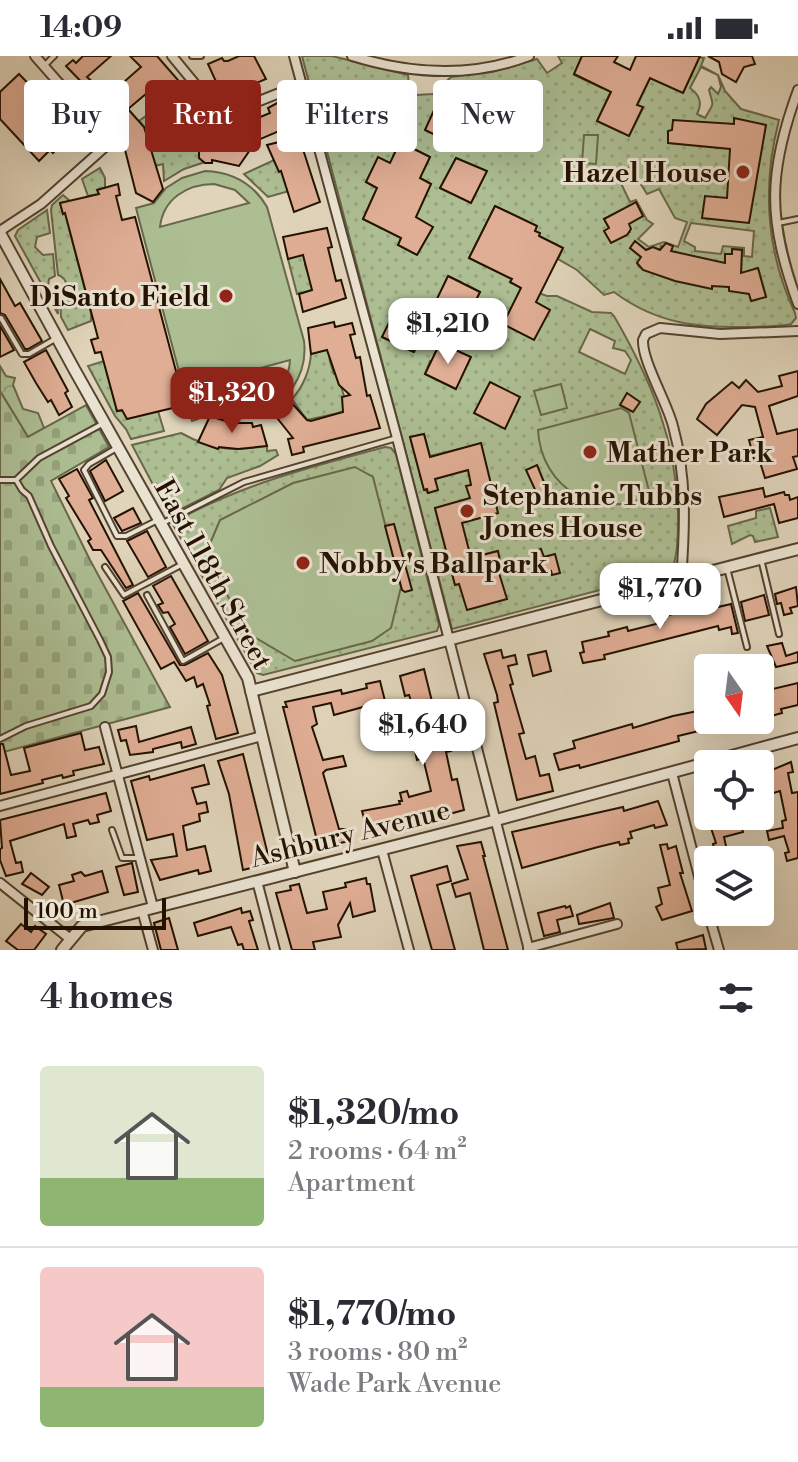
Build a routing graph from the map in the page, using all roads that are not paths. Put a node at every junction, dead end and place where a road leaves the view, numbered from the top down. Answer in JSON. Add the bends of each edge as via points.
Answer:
{"nodes":[{"id":1,"x":35,"y":56,"type":"edge"},
{"id":2,"x":54,"y":56,"type":"edge"},
{"id":3,"x":172,"y":56,"type":"edge"},
{"id":4,"x":192,"y":56,"type":"edge"},
{"id":5,"x":201,"y":56,"type":"edge"},
{"id":6,"x":294,"y":56,"type":"edge"},
{"id":7,"x":352,"y":56,"type":"edge"},
{"id":8,"x":529,"y":56,"type":"edge"},
{"id":9,"x":44,"y":66,"type":"junction"},
{"id":10,"x":301,"y":80,"type":"edge"},
{"id":11,"x":798,"y":90,"type":"edge"},
{"id":12,"x":277,"y":94,"type":"edge"},
{"id":13,"x":320,"y":152,"type":"edge"},
{"id":14,"x":798,"y":219,"type":"edge"},
{"id":15,"x":775,"y":223,"type":"junction"},
{"id":16,"x":0,"y":232,"type":"edge"},
{"id":17,"x":798,"y":304,"type":"edge"},
{"id":18,"x":1,"y":318,"type":"edge"},
{"id":19,"x":798,"y":331,"type":"edge"},
{"id":20,"x":57,"y":337,"type":"junction"},
{"id":21,"x":104,"y":423,"type":"junction"},
{"id":22,"x":397,"y":438,"type":"junction"},
{"id":23,"x":117,"y":447,"type":"junction"},
{"id":24,"x":0,"y":480,"type":"edge"},
{"id":25,"x":16,"y":480,"type":"junction"},
{"id":26,"x":159,"y":522,"type":"junction"},
{"id":27,"x":798,"y":549,"type":"edge"},
{"id":28,"x":761,"y":559,"type":"junction"},
{"id":29,"x":183,"y":564,"type":"junction"},
{"id":30,"x":105,"y":567,"type":"dead end"},
{"id":31,"x":727,"y":568,"type":"junction"},
{"id":32,"x":681,"y":580,"type":"junction"},
{"id":33,"x":147,"y":595,"type":"dead end"},
{"id":34,"x":779,"y":634,"type":"dead end"},
{"id":35,"x":226,"y":637,"type":"junction"},
{"id":36,"x":448,"y":639,"type":"junction"},
{"id":37,"x":747,"y":647,"type":"dead end"},
{"id":38,"x":251,"y":691,"type":"junction"},
{"id":39,"x":105,"y":727,"type":"dead end"},
{"id":40,"x":262,"y":736,"type":"junction"},
{"id":41,"x":0,"y":739,"type":"edge"},
{"id":42,"x":797,"y":741,"type":"edge"},
{"id":43,"x":672,"y":773,"type":"junction"},
{"id":44,"x":118,"y":775,"type":"junction"},
{"id":45,"x":0,"y":806,"type":"edge"},
{"id":46,"x":495,"y":821,"type":"junction"},
{"id":47,"x":112,"y":830,"type":"dead end"},
{"id":48,"x":382,"y":850,"type":"junction"},
{"id":49,"x":140,"y":857,"type":"junction"},
{"id":50,"x":694,"y":857,"type":"edge"},
{"id":51,"x":295,"y":872,"type":"junction"},
{"id":52,"x":257,"y":881,"type":"junction"},
{"id":53,"x":0,"y":883,"type":"edge"},
{"id":54,"x":148,"y":908,"type":"junction"},
{"id":55,"x":617,"y":924,"type":"dead end"},
{"id":56,"x":712,"y":926,"type":"edge"},
{"id":57,"x":69,"y":938,"type":"junction"},
{"id":58,"x":529,"y":949,"type":"edge"},
{"id":59,"x":62,"y":950,"type":"edge"},
{"id":60,"x":153,"y":950,"type":"edge"},
{"id":61,"x":275,"y":950,"type":"edge"},
{"id":62,"x":409,"y":950,"type":"edge"},
{"id":63,"x":719,"y":950,"type":"edge"}],
"edges":[{"from":1,"to":9,"type":"street"},
{"from":2,"to":9,"type":"lane"},
{"from":3,"to":12,"type":"street","via":[[224,115]]},
{"from":4,"to":5,"type":"lane"},
{"from":6,"to":10,"type":"street"},
{"from":7,"to":8,"type":"street","via":[[442,72]]},
{"from":9,"to":16,"type":"street","via":[[103,133],[106,146],[41,204]]},
{"from":11,"to":15,"type":"street","via":[[779,151]]},
{"from":13,"to":22,"type":"street"},
{"from":14,"to":15,"type":"lane"},
{"from":15,"to":17,"type":"street"},
{"from":16,"to":20,"type":"street","name":"East 118th Street"},
{"from":18,"to":20,"type":"lane","via":[[22,354]]},
{"from":19,"to":32,"type":"street","via":[[720,334],[664,328],[646,334],[643,347],[670,415],[682,471]]},
{"from":20,"to":21,"type":"street","name":"East 118th Street"},
{"from":21,"to":23,"type":"street","name":"East 118th Street"},
{"from":21,"to":25,"type":"lane","via":[[39,458]]},
{"from":22,"to":26,"type":"lane","via":[[244,482]]},
{"from":22,"to":36,"type":"street"},
{"from":23,"to":26,"type":"street","name":"East 118th Street"},
{"from":23,"to":26,"type":"lane","via":[[84,470],[117,536]]},
{"from":24,"to":25,"type":"lane"},
{"from":25,"to":41,"type":"lane","via":[[96,630],[109,672],[102,694],[91,706]]},
{"from":26,"to":29,"type":"street","name":"East 118th Street"},
{"from":27,"to":28,"type":"street"},
{"from":28,"to":31,"type":"street"},
{"from":28,"to":34,"type":"lane"},
{"from":29,"to":30,"type":"lane","via":[[124,595]]},
{"from":29,"to":35,"type":"street","name":"East 118th Street"},
{"from":31,"to":32,"type":"street"},
{"from":31,"to":37,"type":"lane"},
{"from":32,"to":36,"type":"street"},
{"from":33,"to":35,"type":"lane","via":[[183,661]]},
{"from":35,"to":38,"type":"street","name":"East 118th Street"},
{"from":36,"to":38,"type":"street"},
{"from":36,"to":46,"type":"street"},
{"from":38,"to":40,"type":"street","name":"East 118th Street"},
{"from":39,"to":44,"type":"street"},
{"from":40,"to":44,"type":"street"},
{"from":40,"to":51,"type":"street","name":"East 118th Street"},
{"from":42,"to":43,"type":"street","name":"Ashbury Avenue"},
{"from":43,"to":46,"type":"street","name":"Ashbury Avenue"},
{"from":43,"to":50,"type":"street"},
{"from":44,"to":45,"type":"street"},
{"from":44,"to":49,"type":"street"},
{"from":46,"to":48,"type":"street","name":"Ashbury Avenue"},
{"from":46,"to":58,"type":"street"},
{"from":47,"to":49,"type":"lane","via":[[122,858]]},
{"from":48,"to":51,"type":"street","name":"Ashbury Avenue"},
{"from":48,"to":62,"type":"street"},
{"from":49,"to":54,"type":"street"},
{"from":51,"to":52,"type":"street","name":"Ashbury Avenue"},
{"from":52,"to":54,"type":"street","name":"Ashbury Avenue"},
{"from":52,"to":61,"type":"street"},
{"from":53,"to":57,"type":"street"},
{"from":54,"to":57,"type":"street","name":"Ashbury Avenue","via":[[82,926]]},
{"from":54,"to":60,"type":"street"},
{"from":55,"to":58,"type":"street"},
{"from":56,"to":63,"type":"street"},
{"from":57,"to":59,"type":"street"}]}
